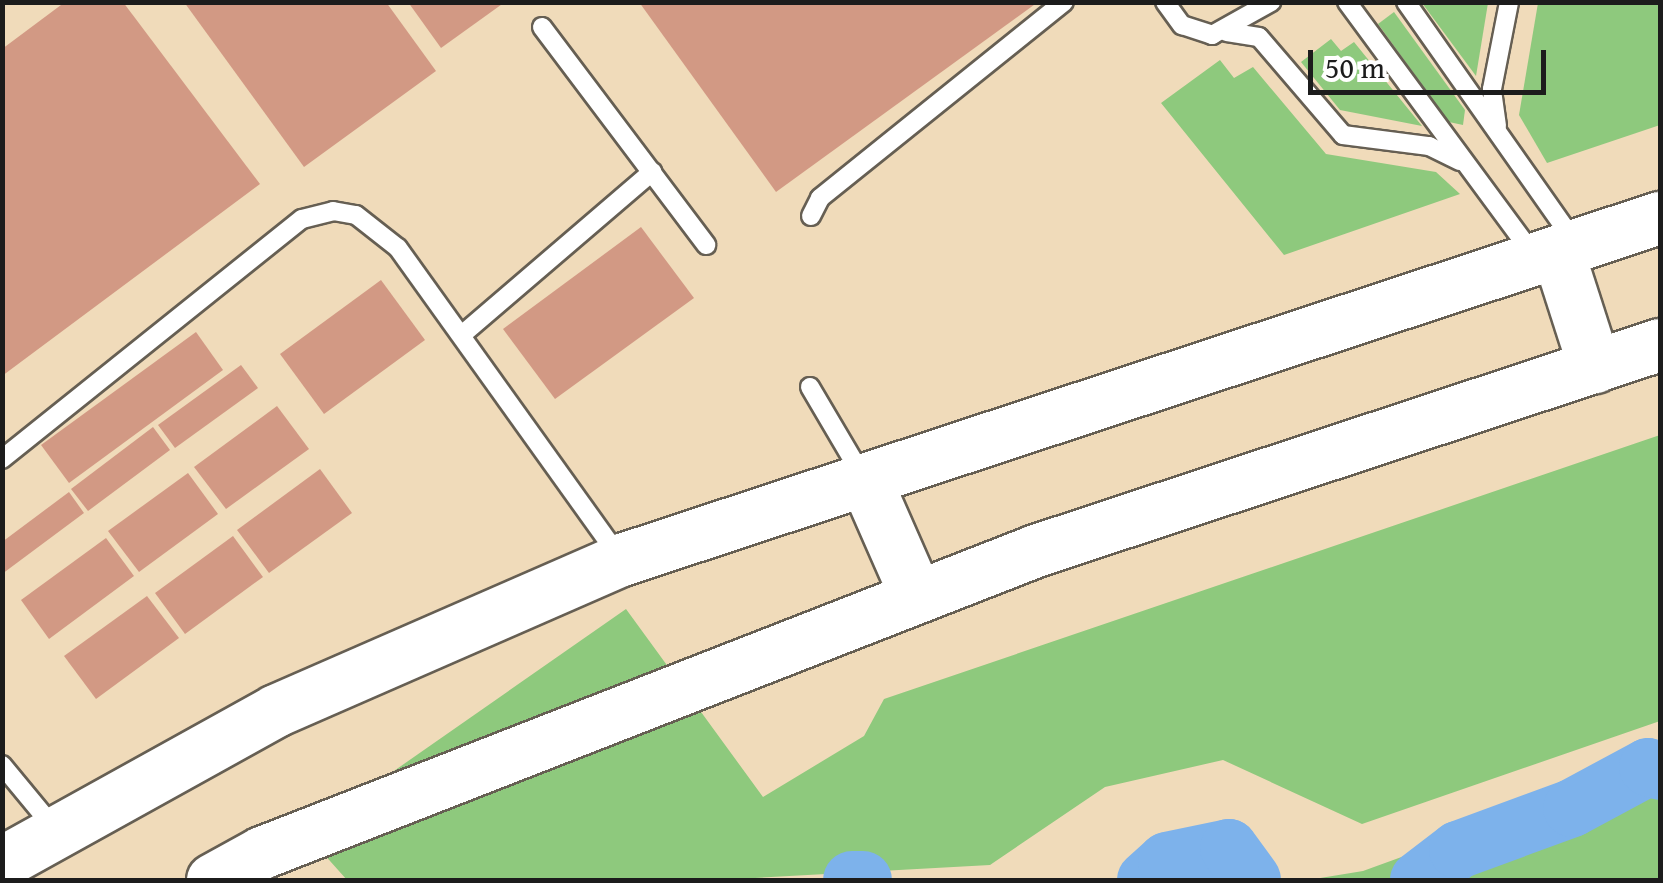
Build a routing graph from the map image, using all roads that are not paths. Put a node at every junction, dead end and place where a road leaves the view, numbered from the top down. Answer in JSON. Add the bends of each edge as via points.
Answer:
{"nodes":[{"id":1,"x":1064,"y":2,"type":"edge"},
{"id":2,"x":1165,"y":2,"type":"edge"},
{"id":3,"x":1272,"y":2,"type":"edge"},
{"id":4,"x":1347,"y":2,"type":"edge"},
{"id":5,"x":1406,"y":2,"type":"edge"},
{"id":6,"x":1509,"y":2,"type":"edge"},
{"id":7,"x":542,"y":27,"type":"dead end"},
{"id":8,"x":1228,"y":32,"type":"junction"},
{"id":9,"x":1500,"y":136,"type":"junction"},
{"id":10,"x":1468,"y":166,"type":"junction"},
{"id":11,"x":652,"y":172,"type":"junction"},
{"id":12,"x":811,"y":216,"type":"dead end"},
{"id":13,"x":1660,"y":218,"type":"edge"},
{"id":14,"x":706,"y":245,"type":"dead end"},
{"id":15,"x":1557,"y":252,"type":"junction"},
{"id":16,"x":464,"y":333,"type":"junction"},
{"id":17,"x":1660,"y":345,"type":"edge"},
{"id":18,"x":1595,"y":367,"type":"junction"},
{"id":19,"x":810,"y":387,"type":"dead end"},
{"id":20,"x":2,"y":459,"type":"edge"},
{"id":21,"x":866,"y":481,"type":"junction"},
{"id":22,"x":622,"y":560,"type":"junction"},
{"id":23,"x":917,"y":597,"type":"junction"},
{"id":24,"x":2,"y":765,"type":"edge"},
{"id":25,"x":55,"y":829,"type":"junction"},
{"id":26,"x":2,"y":862,"type":"edge"},
{"id":27,"x":213,"y":880,"type":"edge"}],
"edges":[{"from":1,"to":12,"type":"lane","via":[[820,198]]},
{"from":2,"to":8,"type":"lane","via":[[1196,32]]},
{"from":3,"to":8,"type":"lane"},
{"from":4,"to":10,"type":"lane"},
{"from":5,"to":9,"type":"lane"},
{"from":6,"to":9,"type":"lane","via":[[1492,89]]},
{"from":7,"to":11,"type":"lane"},
{"from":8,"to":10,"type":"lane","via":[[1260,37],[1344,135],[1429,146]]},
{"from":9,"to":15,"type":"lane"},
{"from":10,"to":15,"type":"lane"},
{"from":11,"to":14,"type":"lane"},
{"from":11,"to":16,"type":"lane"},
{"from":13,"to":15,"type":"main road"},
{"from":15,"to":18,"type":"main road"},
{"from":15,"to":21,"type":"main road"},
{"from":16,"to":20,"type":"lane","via":[[398,248],[356,215],[319,212]]},
{"from":16,"to":22,"type":"lane"},
{"from":17,"to":18,"type":"main road"},
{"from":18,"to":23,"type":"main road"},
{"from":19,"to":21,"type":"lane"},
{"from":21,"to":22,"type":"main road"},
{"from":21,"to":23,"type":"main road"},
{"from":22,"to":25,"type":"main road","via":[[276,711]]},
{"from":23,"to":27,"type":"main road","via":[[262,852]]},
{"from":24,"to":25,"type":"lane"},
{"from":25,"to":26,"type":"main road"}]}
